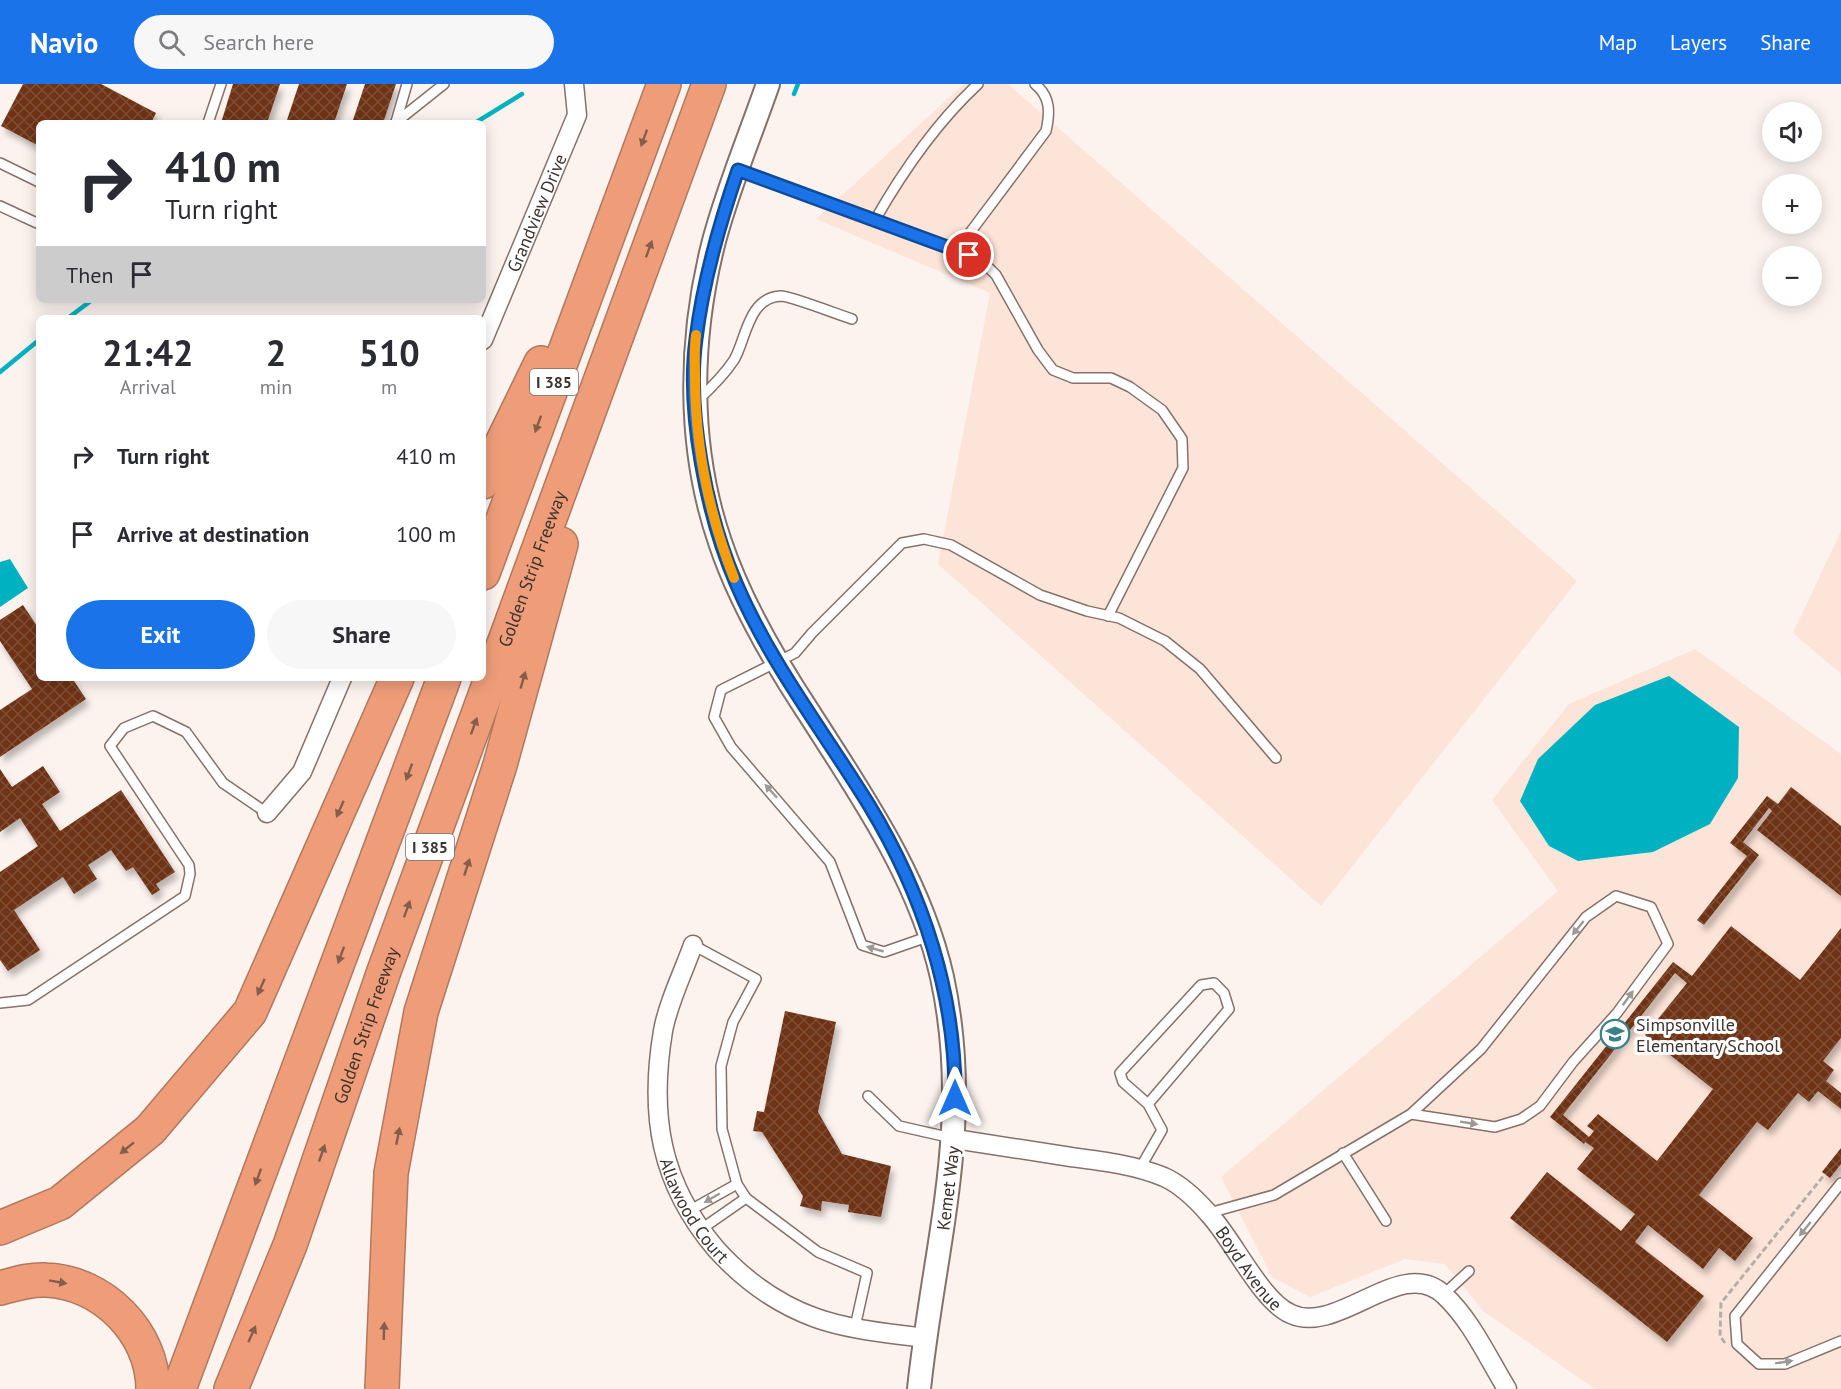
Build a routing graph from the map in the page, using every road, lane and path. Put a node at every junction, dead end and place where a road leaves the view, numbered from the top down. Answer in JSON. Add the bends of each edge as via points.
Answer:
{"nodes":[{"id":1,"x":221,"y":84,"type":"edge"},
{"id":2,"x":407,"y":84,"type":"edge"},
{"id":3,"x":444,"y":84,"type":"edge"},
{"id":4,"x":574,"y":84,"type":"edge"},
{"id":5,"x":664,"y":84,"type":"edge"},
{"id":6,"x":709,"y":84,"type":"edge"},
{"id":7,"x":768,"y":84,"type":"edge"},
{"id":8,"x":978,"y":84,"type":"edge"},
{"id":9,"x":1035,"y":84,"type":"edge"},
{"id":10,"x":209,"y":120,"type":"edge"},
{"id":11,"x":397,"y":120,"type":"edge"},
{"id":12,"x":399,"y":120,"type":"edge"},
{"id":13,"x":0,"y":163,"type":"edge"},
{"id":14,"x":738,"y":170,"type":"junction"},
{"id":15,"x":36,"y":181,"type":"edge"},
{"id":16,"x":625,"y":192,"type":"junction"},
{"id":17,"x":0,"y":206,"type":"edge"},
{"id":18,"x":875,"y":220,"type":"junction"},
{"id":19,"x":36,"y":224,"type":"edge"},
{"id":20,"x":957,"y":250,"type":"junction"},
{"id":21,"x":629,"y":304,"type":"junction"},
{"id":22,"x":852,"y":319,"type":"dead end"},
{"id":23,"x":486,"y":333,"type":"edge"},
{"id":24,"x":695,"y":402,"type":"junction"},
{"id":25,"x":486,"y":476,"type":"edge"},
{"id":26,"x":486,"y":565,"type":"edge"},
{"id":27,"x":1108,"y":616,"type":"junction"},
{"id":28,"x":778,"y":664,"type":"junction"},
{"id":29,"x":341,"y":681,"type":"edge"},
{"id":30,"x":396,"y":681,"type":"edge"},
{"id":31,"x":443,"y":681,"type":"edge"},
{"id":32,"x":1276,"y":758,"type":"dead end"},
{"id":33,"x":267,"y":813,"type":"joint"},
{"id":34,"x":930,"y":936,"type":"junction"},
{"id":35,"x":693,"y":945,"type":"joint"},
{"id":36,"x":0,"y":1003,"type":"edge"},
{"id":37,"x":868,"y":1096,"type":"dead end"},
{"id":38,"x":1148,"y":1104,"type":"junction"},
{"id":39,"x":1411,"y":1114,"type":"junction"},
{"id":40,"x":955,"y":1138,"type":"junction"},
{"id":41,"x":1343,"y":1153,"type":"junction"},
{"id":42,"x":1139,"y":1170,"type":"junction"},
{"id":43,"x":1825,"y":1174,"type":"dead end"},
{"id":44,"x":1841,"y":1183,"type":"edge"},
{"id":45,"x":737,"y":1184,"type":"junction"},
{"id":46,"x":746,"y":1198,"type":"junction"},
{"id":47,"x":687,"y":1212,"type":"junction"},
{"id":48,"x":1209,"y":1213,"type":"junction"},
{"id":49,"x":1386,"y":1221,"type":"dead end"},
{"id":50,"x":0,"y":1228,"type":"edge"},
{"id":51,"x":700,"y":1230,"type":"junction"},
{"id":52,"x":1469,"y":1271,"type":"dead end"},
{"id":53,"x":0,"y":1288,"type":"edge"},
{"id":54,"x":1444,"y":1294,"type":"junction"},
{"id":55,"x":855,"y":1328,"type":"junction"},
{"id":56,"x":924,"y":1338,"type":"junction"},
{"id":57,"x":1841,"y":1341,"type":"edge"},
{"id":58,"x":1726,"y":1345,"type":"dead end"},
{"id":59,"x":153,"y":1389,"type":"edge"},
{"id":60,"x":179,"y":1389,"type":"edge"},
{"id":61,"x":231,"y":1389,"type":"edge"},
{"id":62,"x":382,"y":1389,"type":"edge"},
{"id":63,"x":918,"y":1389,"type":"edge"},
{"id":64,"x":1507,"y":1389,"type":"edge"}],
"edges":[{"from":1,"to":10,"type":"lane"},
{"from":2,"to":11,"type":"lane"},
{"from":3,"to":12,"type":"lane"},
{"from":4,"to":23,"type":"street","name":"Grandview Drive","via":[[577,116]]},
{"from":5,"to":16,"type":"highway","number":"I 385","one_way":true},
{"from":21,"to":6,"type":"highway","name":"Golden Strip Freeway","number":"I 385","one_way":true},
{"from":7,"to":14,"type":"street","name":"Kemet Way"},
{"from":8,"to":18,"type":"lane","via":[[957,104],[899,178]]},
{"from":9,"to":20,"type":"lane","via":[[1043,91],[1050,113],[1046,131]]},
{"from":13,"to":15,"type":"lane"},
{"from":14,"to":18,"type":"lane"},
{"from":14,"to":24,"type":"street","name":"Kemet Way","via":[[714,241],[695,341]]},
{"from":16,"to":25,"type":"highway"},
{"from":16,"to":26,"type":"highway","number":"I 385","one_way":true},
{"from":17,"to":19,"type":"lane"},
{"from":18,"to":20,"type":"lane"},
{"from":20,"to":27,"type":"lane","via":[[981,260],[996,275],[1053,370],[1074,378],[1111,378],[1130,387],[1162,411],[1182,439],[1183,468]]},
{"from":61,"to":21,"type":"highway","name":"Golden Strip Freeway","number":"I 385","one_way":true,"via":[[293,1234],[384,971]]},
{"from":62,"to":21,"type":"highway","one_way":true,"via":[[391,1173],[421,1012],[500,765]]},
{"from":22,"to":24,"type":"lane","via":[[781,296],[763,303],[751,317],[735,359],[717,383]]},
{"from":24,"to":28,"type":"street","name":"Kemet Way","via":[[705,481],[719,539],[736,585]]},
{"from":27,"to":28,"type":"lane","via":[[1040,596],[951,545],[924,539],[902,543],[795,653]]},
{"from":27,"to":32,"type":"lane","via":[[1164,641],[1200,669]]},
{"from":28,"to":34,"type":"street","name":"Kemet Way","via":[[870,807],[905,873]]},
{"from":34,"to":28,"type":"lane","one_way":true,"via":[[884,952],[861,945],[830,862],[731,747],[714,717],[721,690]]},
{"from":29,"to":33,"type":"street","via":[[302,772]]},
{"from":30,"to":50,"type":"highway","one_way":true,"via":[[250,1012],[150,1130],[60,1203]]},
{"from":31,"to":60,"type":"highway","number":"I 385","one_way":true},
{"from":33,"to":36,"type":"lane","via":[[224,783],[186,732],[153,716],[123,728],[110,747],[189,865],[184,897],[28,1000]]},
{"from":34,"to":40,"type":"street","name":"Kemet Way","via":[[942,977],[955,1058]]},
{"from":35,"to":45,"type":"lane","via":[[756,979],[733,1023],[721,1066],[722,1129]]},
{"from":35,"to":47,"type":"street","name":"Allawood Court","via":[[663,1030],[657,1099],[671,1178]]},
{"from":37,"to":40,"type":"lane","via":[[899,1126]]},
{"from":38,"to":38,"type":"lane","via":[[1229,1008],[1224,993],[1214,983],[1201,985],[1120,1073],[1123,1082]]},
{"from":38,"to":42,"type":"lane","via":[[1162,1130]]},
{"from":39,"to":39,"type":"lane","one_way":true,"via":[[1495,1127],[1521,1119],[1540,1106],[1668,944],[1651,907],[1616,896],[1586,917],[1481,1049]]},
{"from":39,"to":41,"type":"lane"},
{"from":40,"to":42,"type":"street","name":"Boyd Avenue"},
{"from":40,"to":56,"type":"street","name":"Kemet Way"},
{"from":41,"to":48,"type":"lane","via":[[1274,1195]]},
{"from":41,"to":49,"type":"lane"},
{"from":42,"to":48,"type":"street","name":"Boyd Avenue","via":[[1164,1177]]},
{"from":43,"to":58,"type":"path","via":[[1721,1302],[1720,1336]]},
{"from":44,"to":57,"type":"lane","one_way":true,"via":[[1735,1316],[1737,1344],[1759,1364],[1785,1364]]},
{"from":45,"to":46,"type":"lane"},
{"from":45,"to":47,"type":"lane","one_way":true},
{"from":46,"to":51,"type":"lane"},
{"from":46,"to":55,"type":"lane","via":[[818,1252],[867,1273]]},
{"from":47,"to":51,"type":"street","name":"Allawood Court"},
{"from":48,"to":54,"type":"street","name":"Boyd Avenue","via":[[1229,1236],[1266,1295],[1294,1316],[1312,1318],[1332,1313],[1409,1284],[1427,1285]]},
{"from":51,"to":55,"type":"street","name":"Allawood Court","via":[[752,1285],[817,1318]]},
{"from":52,"to":54,"type":"lane"},
{"from":53,"to":59,"type":"highway","one_way":true,"via":[[46,1280],[74,1285],[99,1297],[120,1312],[147,1352]]},
{"from":54,"to":64,"type":"street"},
{"from":55,"to":56,"type":"street","name":"Allawood Court"},
{"from":56,"to":63,"type":"street","name":"Kemet Way"}]}
